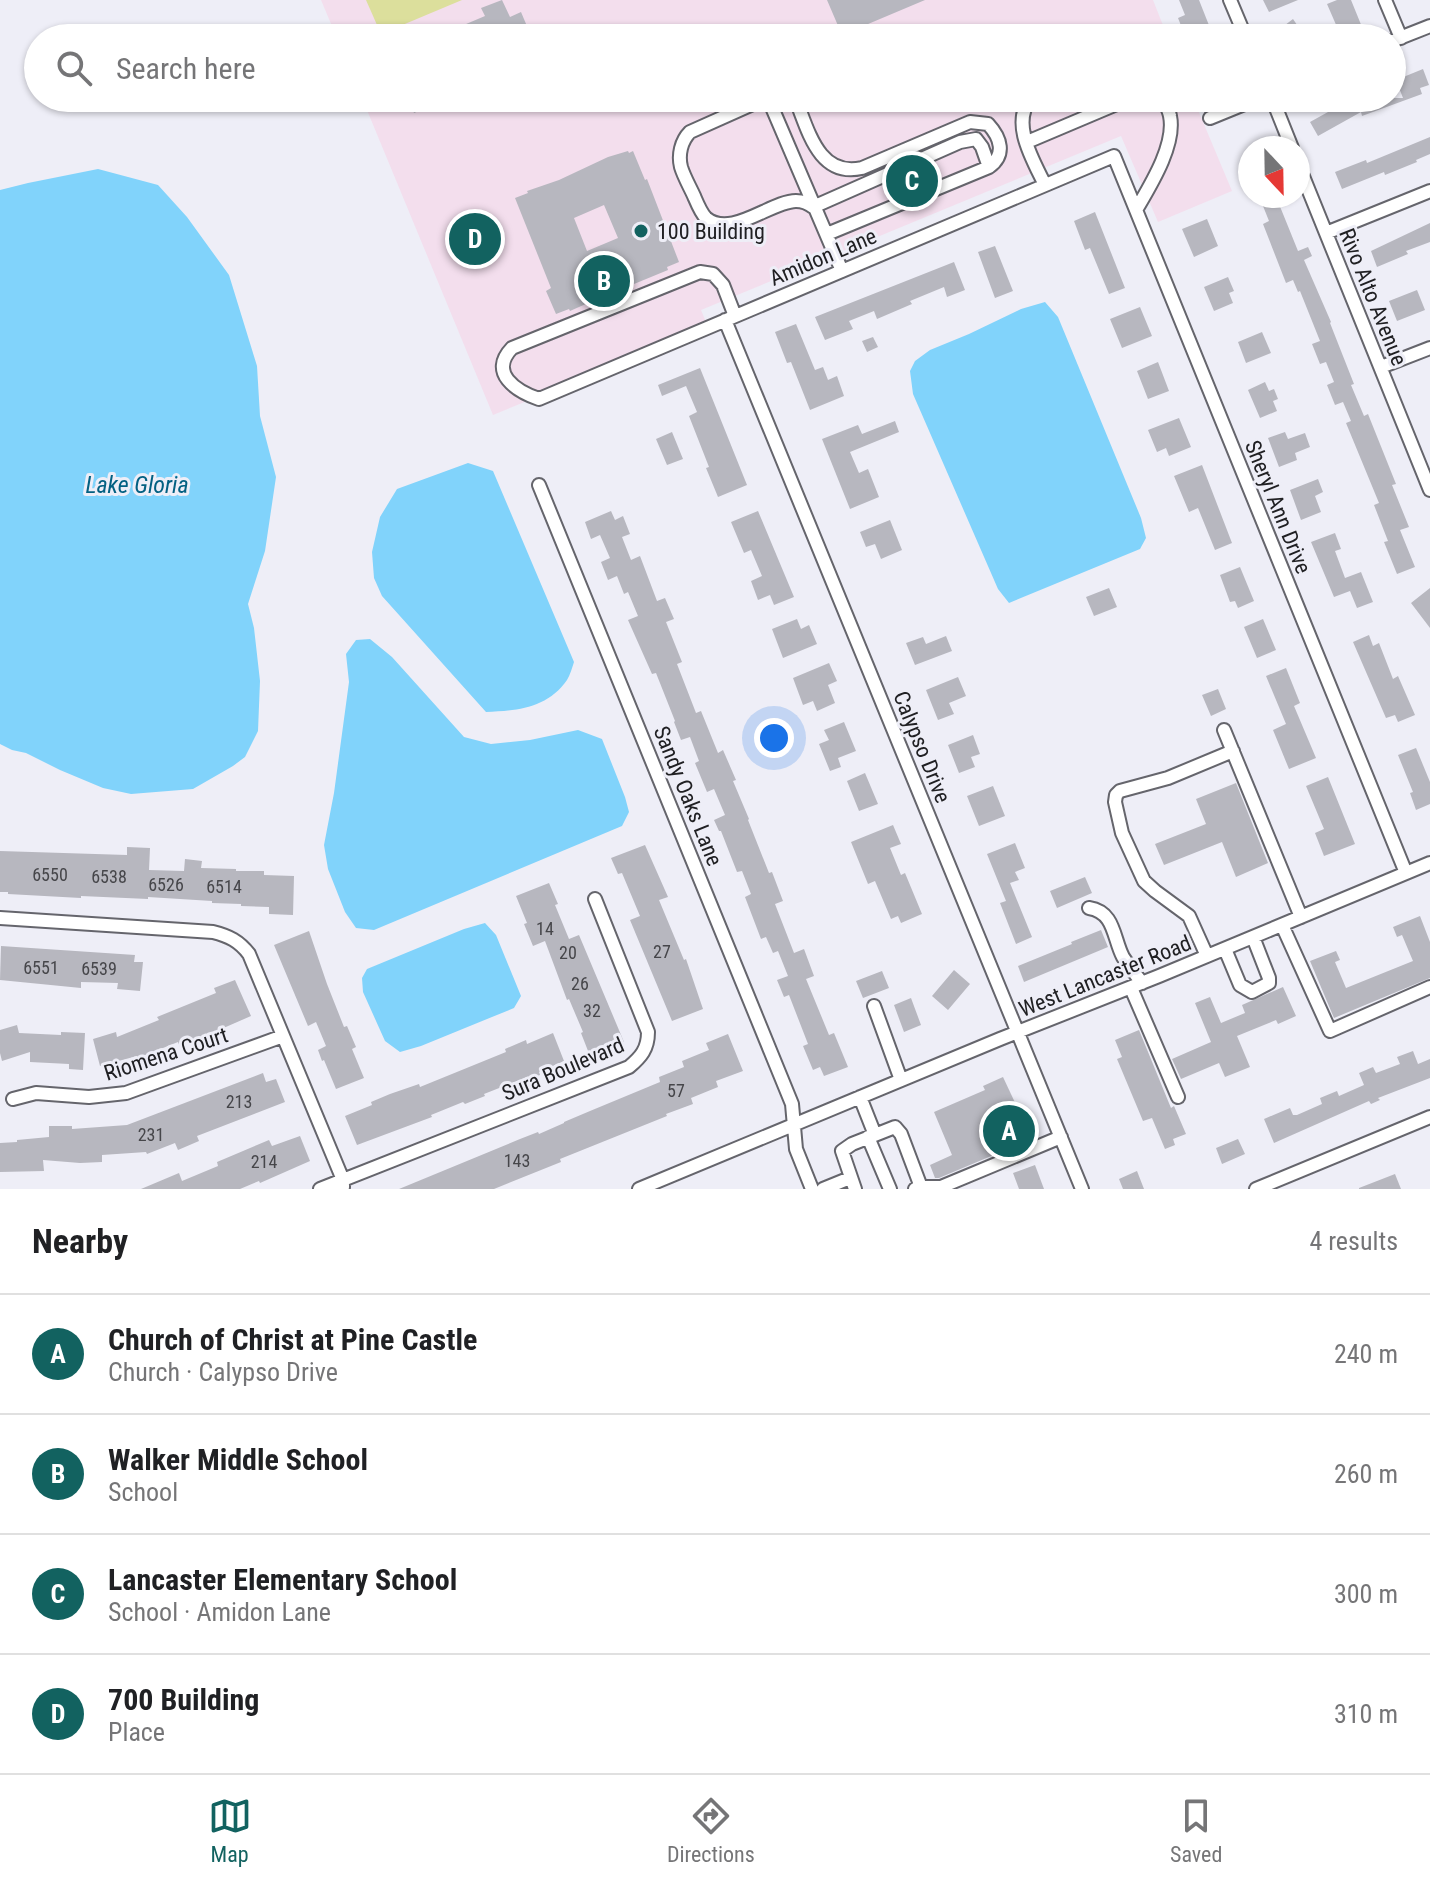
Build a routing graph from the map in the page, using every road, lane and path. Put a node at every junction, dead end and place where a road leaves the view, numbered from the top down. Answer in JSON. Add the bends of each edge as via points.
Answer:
{"nodes":[{"id":1,"x":1230,"y":0,"type":"edge"},
{"id":2,"x":1385,"y":0,"type":"edge"},
{"id":3,"x":1240,"y":24,"type":"edge"},
{"id":4,"x":1392,"y":24,"type":"edge"},
{"id":5,"x":1430,"y":26,"type":"edge"},
{"id":6,"x":1406,"y":36,"type":"edge"},
{"id":7,"x":735,"y":112,"type":"edge"},
{"id":8,"x":773,"y":112,"type":"edge"},
{"id":9,"x":801,"y":112,"type":"edge"},
{"id":10,"x":1024,"y":112,"type":"edge"},
{"id":11,"x":1098,"y":112,"type":"edge"},
{"id":12,"x":1168,"y":112,"type":"edge"},
{"id":13,"x":1225,"y":112,"type":"edge"},
{"id":14,"x":1278,"y":112,"type":"edge"},
{"id":15,"x":1210,"y":118,"type":"dead end"},
{"id":16,"x":1287,"y":136,"type":"edge"},
{"id":17,"x":1027,"y":142,"type":"junction"},
{"id":18,"x":1114,"y":156,"type":"joint"},
{"id":19,"x":989,"y":167,"type":"junction"},
{"id":20,"x":1045,"y":185,"type":"junction"},
{"id":21,"x":1430,"y":191,"type":"edge"},
{"id":22,"x":1310,"y":194,"type":"edge"},
{"id":23,"x":813,"y":207,"type":"junction"},
{"id":24,"x":1136,"y":210,"type":"junction"},
{"id":25,"x":1326,"y":233,"type":"junction"},
{"id":26,"x":827,"y":234,"type":"junction"},
{"id":27,"x":842,"y":271,"type":"junction"},
{"id":28,"x":730,"y":318,"type":"junction"},
{"id":29,"x":1430,"y":348,"type":"edge"},
{"id":30,"x":1381,"y":367,"type":"junction"},
{"id":31,"x":539,"y":399,"type":"joint"},
{"id":32,"x":539,"y":485,"type":"dead end"},
{"id":33,"x":1430,"y":490,"type":"edge"},
{"id":34,"x":1224,"y":730,"type":"dead end"},
{"id":35,"x":1233,"y":751,"type":"junction"},
{"id":36,"x":1430,"y":863,"type":"edge"},
{"id":37,"x":1406,"y":873,"type":"junction"},
{"id":38,"x":595,"y":899,"type":"dead end"},
{"id":39,"x":1089,"y":908,"type":"dead end"},
{"id":40,"x":1301,"y":917,"type":"junction"},
{"id":41,"x":0,"y":918,"type":"edge"},
{"id":42,"x":1282,"y":925,"type":"junction"},
{"id":43,"x":1253,"y":937,"type":"junction"},
{"id":44,"x":1225,"y":949,"type":"junction"},
{"id":45,"x":1207,"y":956,"type":"junction"},
{"id":46,"x":1137,"y":985,"type":"junction"},
{"id":47,"x":1430,"y":987,"type":"edge"},
{"id":48,"x":874,"y":1006,"type":"dead end"},
{"id":49,"x":1017,"y":1032,"type":"junction"},
{"id":50,"x":283,"y":1036,"type":"junction"},
{"id":51,"x":901,"y":1080,"type":"junction"},
{"id":52,"x":860,"y":1097,"type":"junction"},
{"id":53,"x":1178,"y":1097,"type":"dead end"},
{"id":54,"x":13,"y":1099,"type":"dead end"},
{"id":55,"x":1430,"y":1117,"type":"edge"},
{"id":56,"x":794,"y":1124,"type":"junction"},
{"id":57,"x":872,"y":1136,"type":"junction"},
{"id":58,"x":1061,"y":1137,"type":"junction"},
{"id":59,"x":672,"y":1175,"type":"junction"},
{"id":60,"x":852,"y":1184,"type":"edge"},
{"id":61,"x":346,"y":1186,"type":"edge"},
{"id":62,"x":918,"y":1188,"type":"edge"},
{"id":63,"x":320,"y":1189,"type":"edge"},
{"id":64,"x":639,"y":1189,"type":"edge"},
{"id":65,"x":677,"y":1189,"type":"edge"},
{"id":66,"x":812,"y":1189,"type":"edge"},
{"id":67,"x":823,"y":1189,"type":"edge"},
{"id":68,"x":890,"y":1189,"type":"edge"},
{"id":69,"x":1082,"y":1189,"type":"edge"},
{"id":70,"x":1256,"y":1189,"type":"edge"}],
"edges":[{"from":1,"to":3,"type":"street"},
{"from":2,"to":4,"type":"street"},
{"from":5,"to":6,"type":"street"},
{"from":7,"to":23,"type":"street","via":[[690,132],[681,148],[681,166],[704,217],[716,223],[738,222],[790,202]]},
{"from":8,"to":23,"type":"street"},
{"from":9,"to":19,"type":"street","via":[[815,146],[832,165],[862,168],[976,121],[988,124],[998,137],[1000,153]]},
{"from":10,"to":17,"type":"street"},
{"from":11,"to":17,"type":"street"},
{"from":12,"to":24,"type":"street","via":[[1170,134]]},
{"from":13,"to":15,"type":"street"},
{"from":14,"to":16,"type":"street"},
{"from":17,"to":20,"type":"street"},
{"from":18,"to":20,"type":"street","name":"Amidon Lane"},
{"from":18,"to":24,"type":"street","name":"Sheryl Ann Drive"},
{"from":19,"to":23,"type":"street","via":[[982,147],[971,139]]},
{"from":19,"to":26,"type":"street"},
{"from":20,"to":27,"type":"street","name":"Amidon Lane"},
{"from":21,"to":25,"type":"street"},
{"from":22,"to":25,"type":"street","name":"Rivo Alto Avenue"},
{"from":23,"to":26,"type":"street"},
{"from":24,"to":37,"type":"street","name":"Sheryl Ann Drive"},
{"from":25,"to":30,"type":"street","name":"Rivo Alto Avenue"},
{"from":26,"to":27,"type":"street"},
{"from":27,"to":28,"type":"street","name":"Amidon Lane"},
{"from":28,"to":31,"type":"street","name":"Amidon Lane"},
{"from":28,"to":31,"type":"street","name":"Calypso Drive","via":[[723,285],[713,274],[700,272],[512,348],[502,365],[508,381]]},
{"from":28,"to":49,"type":"street","name":"Calypso Drive"},
{"from":29,"to":30,"type":"street"},
{"from":30,"to":33,"type":"street","name":"Rivo Alto Avenue"},
{"from":32,"to":56,"type":"street","name":"Sandy Oaks Lane","via":[[792,1104]]},
{"from":34,"to":35,"type":"street"},
{"from":35,"to":40,"type":"street"},
{"from":35,"to":45,"type":"street","via":[[1120,791],[1115,802],[1122,833],[1144,881],[1189,916]]},
{"from":36,"to":37,"type":"street","name":"West Lancaster Road"},
{"from":37,"to":40,"type":"street","name":"West Lancaster Road"},
{"from":38,"to":61,"type":"street","name":"Sura Boulevard","via":[[648,1032],[646,1050],[629,1067]]},
{"from":39,"to":46,"type":"street","via":[[1108,917]]},
{"from":40,"to":42,"type":"street","name":"West Lancaster Road"},
{"from":41,"to":50,"type":"street","via":[[226,935],[249,954]]},
{"from":42,"to":43,"type":"street","name":"West Lancaster Road"},
{"from":42,"to":47,"type":"street","via":[[1330,1031]]},
{"from":43,"to":44,"type":"street","name":"West Lancaster Road"},
{"from":43,"to":44,"type":"street","via":[[1269,978],[1263,988],[1252,992],[1240,985]]},
{"from":44,"to":45,"type":"street","name":"West Lancaster Road"},
{"from":45,"to":46,"type":"street","name":"West Lancaster Road"},
{"from":46,"to":49,"type":"street","name":"West Lancaster Road"},
{"from":46,"to":53,"type":"street"},
{"from":48,"to":51,"type":"street"},
{"from":49,"to":51,"type":"street","name":"West Lancaster Road"},
{"from":49,"to":58,"type":"street","name":"Calypso Drive"},
{"from":50,"to":54,"type":"street","name":"Riomena Court","via":[[126,1093],[36,1093]]},
{"from":50,"to":61,"type":"street"},
{"from":51,"to":52,"type":"street","name":"West Lancaster Road"},
{"from":52,"to":56,"type":"street","name":"West Lancaster Road"},
{"from":52,"to":57,"type":"street"},
{"from":55,"to":70,"type":"street"},
{"from":56,"to":59,"type":"street","name":"West Lancaster Road"},
{"from":56,"to":66,"type":"street","name":"Sandy Oaks Lane","via":[[796,1149]]},
{"from":57,"to":60,"type":"street","via":[[842,1151]]},
{"from":57,"to":62,"type":"street","via":[[898,1129]]},
{"from":57,"to":68,"type":"street"},
{"from":58,"to":62,"type":"street","via":[[941,1187]]},
{"from":58,"to":69,"type":"street","name":"Calypso Drive"},
{"from":59,"to":64,"type":"street","name":"West Lancaster Road"},
{"from":59,"to":65,"type":"street"},
{"from":60,"to":67,"type":"street"},
{"from":61,"to":63,"type":"street","name":"Sura Boulevard"}]}
